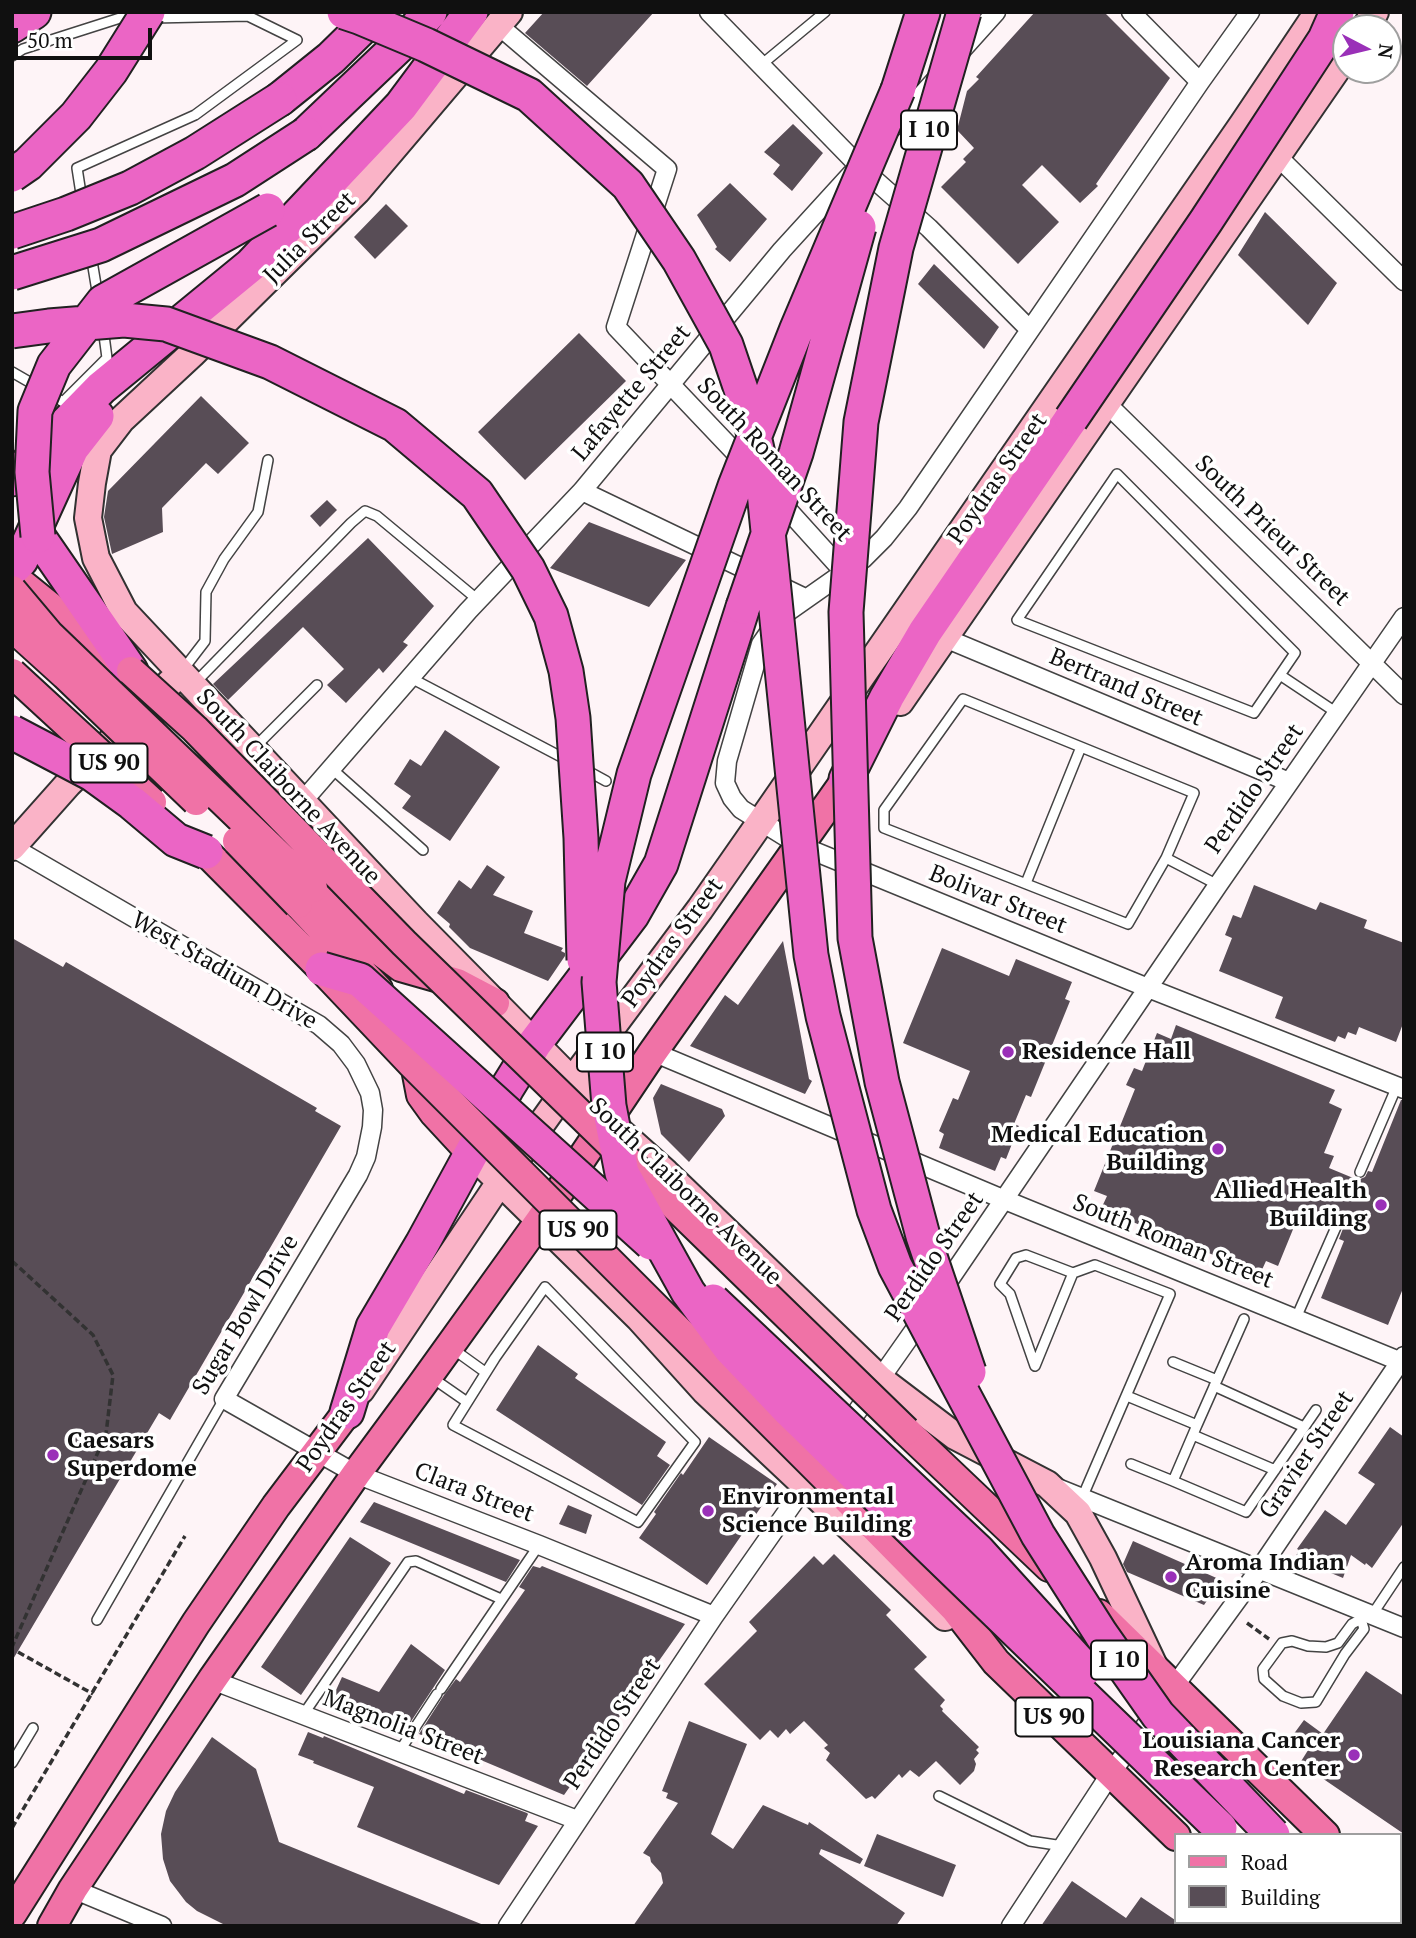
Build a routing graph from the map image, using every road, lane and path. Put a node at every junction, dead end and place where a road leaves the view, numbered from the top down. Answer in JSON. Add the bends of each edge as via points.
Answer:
{"nodes":[{"id":1,"x":18,"y":12,"type":"edge"},
{"id":2,"x":34,"y":12,"type":"edge"},
{"id":3,"x":148,"y":12,"type":"edge"},
{"id":4,"x":430,"y":12,"type":"edge"},
{"id":5,"x":709,"y":12,"type":"edge"},
{"id":6,"x":825,"y":12,"type":"edge"},
{"id":7,"x":923,"y":12,"type":"edge"},
{"id":8,"x":964,"y":12,"type":"edge"},
{"id":9,"x":996,"y":12,"type":"edge"},
{"id":10,"x":1130,"y":12,"type":"edge"},
{"id":11,"x":1250,"y":12,"type":"edge"},
{"id":12,"x":1318,"y":12,"type":"edge"},
{"id":13,"x":1337,"y":12,"type":"edge"},
{"id":14,"x":12,"y":13,"type":"edge"},
{"id":15,"x":366,"y":15,"type":"edge"},
{"id":16,"x":492,"y":17,"type":"edge"},
{"id":17,"x":12,"y":26,"type":"edge"},
{"id":18,"x":12,"y":56,"type":"edge"},
{"id":19,"x":761,"y":65,"type":"junction"},
{"id":20,"x":1332,"y":77,"type":"edge"},
{"id":21,"x":1200,"y":82,"type":"junction"},
{"id":22,"x":898,"y":90,"type":"junction"},
{"id":23,"x":401,"y":106,"type":"junction"},
{"id":24,"x":1243,"y":124,"type":"junction"},
{"id":25,"x":1278,"y":156,"type":"junction"},
{"id":26,"x":859,"y":166,"type":"junction"},
{"id":27,"x":12,"y":175,"type":"edge"},
{"id":28,"x":86,"y":222,"type":"dead end"},
{"id":29,"x":12,"y":232,"type":"edge"},
{"id":30,"x":88,"y":236,"type":"dead end"},
{"id":31,"x":12,"y":273,"type":"edge"},
{"id":32,"x":1404,"y":281,"type":"edge"},
{"id":33,"x":204,"y":304,"type":"junction"},
{"id":34,"x":1030,"y":330,"type":"junction"},
{"id":35,"x":12,"y":331,"type":"edge"},
{"id":36,"x":12,"y":372,"type":"edge"},
{"id":37,"x":671,"y":385,"type":"junction"},
{"id":38,"x":1106,"y":402,"type":"junction"},
{"id":39,"x":98,"y":450,"type":"joint"},
{"id":40,"x":268,"y":460,"type":"dead end"},
{"id":41,"x":12,"y":478,"type":"edge"},
{"id":42,"x":582,"y":491,"type":"junction"},
{"id":43,"x":38,"y":536,"type":"junction"},
{"id":44,"x":12,"y":569,"type":"edge"},
{"id":45,"x":844,"y":572,"type":"junction"},
{"id":46,"x":12,"y":576,"type":"edge"},
{"id":47,"x":12,"y":590,"type":"edge"},
{"id":48,"x":805,"y":598,"type":"junction"},
{"id":49,"x":478,"y":600,"type":"junction"},
{"id":50,"x":1404,"y":617,"type":"edge"},
{"id":51,"x":12,"y":627,"type":"edge"},
{"id":52,"x":945,"y":638,"type":"junction"},
{"id":53,"x":1372,"y":663,"type":"junction"},
{"id":54,"x":131,"y":671,"type":"junction"},
{"id":55,"x":12,"y":673,"type":"edge"},
{"id":56,"x":1280,"y":676,"type":"junction"},
{"id":57,"x":409,"y":677,"type":"junction"},
{"id":58,"x":187,"y":679,"type":"junction"},
{"id":59,"x":317,"y":685,"type":"dead end"},
{"id":60,"x":1404,"y":695,"type":"edge"},
{"id":61,"x":1337,"y":713,"type":"junction"},
{"id":62,"x":12,"y":732,"type":"edge"},
{"id":63,"x":1081,"y":747,"type":"junction"},
{"id":64,"x":252,"y":749,"type":"junction"},
{"id":65,"x":331,"y":768,"type":"junction"},
{"id":66,"x":606,"y":781,"type":"dead end"},
{"id":67,"x":845,"y":781,"type":"junction"},
{"id":68,"x":1289,"y":782,"type":"junction"},
{"id":69,"x":302,"y":802,"type":"junction"},
{"id":70,"x":760,"y":823,"type":"junction"},
{"id":71,"x":799,"y":845,"type":"junction"},
{"id":72,"x":12,"y":847,"type":"edge"},
{"id":73,"x":423,"y":850,"type":"dead end"},
{"id":74,"x":206,"y":852,"type":"junction"},
{"id":75,"x":1166,"y":858,"type":"junction"},
{"id":76,"x":1026,"y":883,"type":"junction"},
{"id":77,"x":1218,"y":885,"type":"junction"},
{"id":78,"x":305,"y":896,"type":"junction"},
{"id":79,"x":322,"y":969,"type":"junction"},
{"id":80,"x":1148,"y":988,"type":"junction"},
{"id":81,"x":495,"y":1003,"type":"junction"},
{"id":82,"x":534,"y":1043,"type":"junction"},
{"id":83,"x":653,"y":1052,"type":"junction"},
{"id":84,"x":572,"y":1081,"type":"junction"},
{"id":85,"x":1400,"y":1088,"type":"edge"},
{"id":86,"x":609,"y":1114,"type":"junction"},
{"id":87,"x":370,"y":1142,"type":"joint"},
{"id":88,"x":471,"y":1153,"type":"junction"},
{"id":89,"x":1360,"y":1172,"type":"dead end"},
{"id":90,"x":500,"y":1182,"type":"junction"},
{"id":91,"x":1005,"y":1200,"type":"junction"},
{"id":92,"x":1340,"y":1218,"type":"dead end"},
{"id":93,"x":540,"y":1222,"type":"junction"},
{"id":94,"x":12,"y":1261,"type":"edge"},
{"id":95,"x":1073,"y":1273,"type":"junction"},
{"id":96,"x":1296,"y":1318,"type":"junction"},
{"id":97,"x":1244,"y":1319,"type":"dead end"},
{"id":98,"x":450,"y":1347,"type":"junction"},
{"id":99,"x":1403,"y":1360,"type":"edge"},
{"id":100,"x":1173,"y":1362,"type":"dead end"},
{"id":101,"x":485,"y":1372,"type":"junction"},
{"id":102,"x":429,"y":1376,"type":"junction"},
{"id":103,"x":880,"y":1379,"type":"junction"},
{"id":104,"x":1216,"y":1383,"type":"junction"},
{"id":105,"x":1127,"y":1396,"type":"junction"},
{"id":106,"x":225,"y":1399,"type":"junction"},
{"id":107,"x":467,"y":1402,"type":"junction"},
{"id":108,"x":1316,"y":1410,"type":"dead end"},
{"id":109,"x":346,"y":1412,"type":"junction"},
{"id":110,"x":1304,"y":1427,"type":"junction"},
{"id":111,"x":1195,"y":1430,"type":"junction"},
{"id":112,"x":317,"y":1452,"type":"junction"},
{"id":113,"x":999,"y":1460,"type":"junction"},
{"id":114,"x":1131,"y":1464,"type":"dead end"},
{"id":115,"x":1275,"y":1470,"type":"junction"},
{"id":116,"x":356,"y":1474,"type":"junction"},
{"id":117,"x":1173,"y":1481,"type":"junction"},
{"id":118,"x":1048,"y":1484,"type":"junction"},
{"id":119,"x":806,"y":1485,"type":"junction"},
{"id":120,"x":1082,"y":1499,"type":"junction"},
{"id":121,"x":185,"y":1536,"type":"dead end"},
{"id":122,"x":538,"y":1545,"type":"junction"},
{"id":123,"x":1404,"y":1567,"type":"edge"},
{"id":124,"x":1259,"y":1570,"type":"junction"},
{"id":125,"x":501,"y":1599,"type":"junction"},
{"id":126,"x":1366,"y":1615,"type":"junction"},
{"id":127,"x":714,"y":1616,"type":"junction"},
{"id":128,"x":97,"y":1620,"type":"dead end"},
{"id":129,"x":1247,"y":1623,"type":"dead end"},
{"id":130,"x":1404,"y":1628,"type":"edge"},
{"id":131,"x":1261,"y":1633,"type":"dead end"},
{"id":132,"x":12,"y":1649,"type":"edge"},
{"id":133,"x":996,"y":1662,"type":"junction"},
{"id":134,"x":1165,"y":1677,"type":"junction"},
{"id":135,"x":212,"y":1680,"type":"junction"},
{"id":136,"x":93,"y":1694,"type":"junction"},
{"id":137,"x":303,"y":1715,"type":"junction"},
{"id":138,"x":33,"y":1728,"type":"dead end"},
{"id":139,"x":399,"y":1752,"type":"junction"},
{"id":140,"x":12,"y":1763,"type":"edge"},
{"id":141,"x":1111,"y":1773,"type":"junction"},
{"id":142,"x":939,"y":1796,"type":"dead end"},
{"id":143,"x":578,"y":1820,"type":"junction"},
{"id":144,"x":12,"y":1828,"type":"edge"},
{"id":145,"x":1223,"y":1831,"type":"edge"},
{"id":146,"x":1271,"y":1833,"type":"edge"},
{"id":147,"x":1323,"y":1833,"type":"edge"},
{"id":148,"x":1174,"y":1834,"type":"edge"},
{"id":149,"x":1063,"y":1846,"type":"junction"},
{"id":150,"x":73,"y":1889,"type":"junction"},
{"id":151,"x":12,"y":1914,"type":"edge"},
{"id":152,"x":52,"y":1926,"type":"edge"},
{"id":153,"x":162,"y":1926,"type":"edge"},
{"id":154,"x":509,"y":1926,"type":"edge"},
{"id":155,"x":1011,"y":1926,"type":"edge"}],
"edges":[{"from":1,"to":14,"type":"highway"},
{"from":2,"to":17,"type":"highway"},
{"from":3,"to":27,"type":"highway","bridge":true,"via":[[76,116]]},
{"from":4,"to":31,"type":"highway","bridge":true,"via":[[306,134],[234,180],[101,245]]},
{"from":5,"to":19,"type":"street"},
{"from":6,"to":19,"type":"lane"},
{"from":7,"to":22,"type":"highway","number":"I 10"},
{"from":8,"to":113,"type":"highway","number":"I 10","bridge":true,"via":[[896,248],[861,422],[846,612],[855,938],[863,989],[923,1236]]},
{"from":9,"to":26,"type":"street","name":"Lafayette Street"},
{"from":10,"to":21,"type":"street"},
{"from":11,"to":21,"type":"street"},
{"from":12,"to":24,"type":"street","name":"Poydras Street"},
{"from":13,"to":67,"type":"highway","bridge":true,"via":[[1325,39],[1206,221],[925,632]]},
{"from":15,"to":29,"type":"highway","bridge":true,"via":[[331,58],[281,99],[195,153],[130,188]]},
{"from":15,"to":113,"type":"highway","bridge":true,"via":[[529,95],[628,185],[679,260],[726,345],[749,413],[762,472],[811,955],[823,1016],[874,1210],[895,1266]]},
{"from":16,"to":23,"type":"highway"},
{"from":16,"to":37,"type":"street","name":"South Roman Street","via":[[667,169],[616,327]]},
{"from":16,"to":39,"type":"street","name":"Julia Street","via":[[357,191],[121,420]]},
{"from":18,"to":28,"type":"lane","via":[[120,18],[248,16],[297,40],[195,115],[77,168]]},
{"from":19,"to":26,"type":"street"},
{"from":20,"to":25,"type":"street","name":"Poydras Street"},
{"from":21,"to":34,"type":"street"},
{"from":22,"to":82,"type":"highway","bridge":true,"via":[[796,453],[661,864],[632,915]]},
{"from":22,"to":86,"type":"highway","number":"I 10","bridge":true,"via":[[735,486],[634,774],[608,881],[599,982]]},
{"from":23,"to":33,"type":"highway","via":[[251,265]]},
{"from":23,"to":43,"type":"highway","bridge":true,"via":[[268,210],[103,302],[54,365],[35,411],[32,472]]},
{"from":24,"to":25,"type":"street"},
{"from":24,"to":70,"type":"street","name":"Poydras Street"},
{"from":25,"to":32,"type":"street"},
{"from":25,"to":38,"type":"street","name":"Poydras Street"},
{"from":26,"to":34,"type":"street","via":[[929,228]]},
{"from":26,"to":37,"type":"street","name":"Lafayette Street","via":[[782,250]]},
{"from":30,"to":36,"type":"lane","via":[[107,358],[63,402]]},
{"from":33,"to":41,"type":"highway","via":[[101,388]]},
{"from":33,"to":44,"type":"highway","via":[[166,349],[110,400],[72,448],[21,560]]},
{"from":34,"to":45,"type":"street","via":[[908,508],[863,559]]},
{"from":35,"to":86,"type":"highway","bridge":true,"via":[[124,320],[166,324],[270,362],[395,425],[477,494],[528,569],[551,616],[566,671],[581,838],[589,1049]]},
{"from":37,"to":42,"type":"street","name":"Lafayette Street"},
{"from":37,"to":45,"type":"street","name":"South Roman Street"},
{"from":38,"to":52,"type":"street","name":"Poydras Street"},
{"from":38,"to":53,"type":"street","name":"South Prieur Street"},
{"from":39,"to":58,"type":"street","name":"South Claiborne Avenue","via":[[89,517],[96,558],[124,612]]},
{"from":40,"to":58,"type":"lane","via":[[258,512],[206,592],[205,641]]},
{"from":41,"to":43,"type":"highway"},
{"from":42,"to":48,"type":"street"},
{"from":42,"to":49,"type":"street","name":"Lafayette Street"},
{"from":43,"to":54,"type":"highway"},
{"from":45,"to":48,"type":"street"},
{"from":46,"to":54,"type":"main road","name":"South Claiborne Avenue"},
{"from":47,"to":78,"type":"main road","bridge":true,"via":[[49,634]]},
{"from":48,"to":70,"type":"street","name":"Bolivar Street","via":[[779,618],[761,644],[727,761],[725,782],[732,798]]},
{"from":49,"to":57,"type":"street","name":"Lafayette Street"},
{"from":49,"to":58,"type":"lane","via":[[365,511]]},
{"from":50,"to":53,"type":"street","name":"Perdido Street"},
{"from":51,"to":78,"type":"main road","bridge":true,"via":[[227,830]]},
{"from":52,"to":67,"type":"street","name":"Poydras Street"},
{"from":52,"to":68,"type":"street","name":"Bertrand Street"},
{"from":53,"to":60,"type":"street","name":"South Prieur Street"},
{"from":53,"to":61,"type":"street","name":"Perdido Street"},
{"from":54,"to":134,"type":"main road","name":"South Claiborne Avenue","bridge":true,"via":[[195,729],[404,943]]},
{"from":55,"to":74,"type":"main road","number":"US 90","bridge":true},
{"from":56,"to":56,"type":"lane","via":[[1254,713],[1017,620],[1117,474],[1295,653]]},
{"from":56,"to":61,"type":"lane"},
{"from":57,"to":65,"type":"street","name":"Lafayette Street"},
{"from":57,"to":66,"type":"lane"},
{"from":58,"to":64,"type":"street","name":"South Claiborne Avenue"},
{"from":58,"to":72,"type":"street","via":[[68,784]]},
{"from":59,"to":64,"type":"lane"},
{"from":61,"to":68,"type":"street","name":"Perdido Street"},
{"from":62,"to":74,"type":"highway","bridge":true,"via":[[92,774],[176,840]]},
{"from":63,"to":75,"type":"lane","via":[[1194,793]]},
{"from":63,"to":76,"type":"lane"},
{"from":63,"to":76,"type":"lane","via":[[963,699],[884,810],[884,828]]},
{"from":64,"to":69,"type":"street","name":"South Claiborne Avenue"},
{"from":65,"to":69,"type":"street","name":"Lafayette Street"},
{"from":65,"to":73,"type":"lane"},
{"from":67,"to":71,"type":"main road","name":"Poydras Street"},
{"from":68,"to":77,"type":"street","name":"Perdido Street"},
{"from":69,"to":81,"type":"street","name":"South Claiborne Avenue"},
{"from":70,"to":71,"type":"street","name":"Bolivar Street"},
{"from":70,"to":84,"type":"street","name":"Poydras Street"},
{"from":71,"to":80,"type":"street","name":"Bolivar Street"},
{"from":71,"to":83,"type":"main road","name":"Poydras Street"},
{"from":72,"to":87,"type":"street","name":"West Stadium Drive","via":[[319,1025],[356,1064],[370,1093]]},
{"from":74,"to":79,"type":"main road","number":"US 90"},
{"from":75,"to":76,"type":"lane","via":[[1128,924]]},
{"from":75,"to":77,"type":"lane"},
{"from":77,"to":80,"type":"street","name":"Perdido Street"},
{"from":78,"to":81,"type":"main road","via":[[401,967],[457,982]]},
{"from":78,"to":88,"type":"main road","via":[[410,1023],[417,1041],[421,1095]]},
{"from":79,"to":133,"type":"main road","number":"US 90","bridge":true,"via":[[955,1609]]},
{"from":79,"to":145,"type":"highway","bridge":true,"via":[[360,980],[604,1199],[978,1551],[1101,1686]]},
{"from":80,"to":85,"type":"street","name":"Bolivar Street"},
{"from":80,"to":91,"type":"street","name":"Perdido Street"},
{"from":81,"to":82,"type":"street","name":"South Claiborne Avenue"},
{"from":82,"to":84,"type":"street","name":"South Claiborne Avenue"},
{"from":82,"to":88,"type":"highway"},
{"from":83,"to":86,"type":"main road","name":"Poydras Street"},
{"from":83,"to":91,"type":"street","name":"South Roman Street"},
{"from":84,"to":86,"type":"street","name":"South Claiborne Avenue"},
{"from":84,"to":90,"type":"street","name":"Poydras Street"},
{"from":85,"to":89,"type":"lane"},
{"from":86,"to":93,"type":"main road","name":"Poydras Street"},
{"from":86,"to":103,"type":"street","name":"South Claiborne Avenue"},
{"from":86,"to":145,"type":"highway","number":"I 10","bridge":true,"via":[[622,1173],[688,1292],[729,1347]]},
{"from":87,"to":106,"type":"street","name":"Sugar Bowl Drive","via":[[358,1174]]},
{"from":88,"to":90,"type":"street"},
{"from":88,"to":109,"type":"highway","via":[[373,1327]]},
{"from":90,"to":93,"type":"street"},
{"from":90,"to":109,"type":"street","name":"Poydras Street"},
{"from":91,"to":96,"type":"street","name":"South Roman Street"},
{"from":91,"to":103,"type":"street","name":"Perdido Street"},
{"from":92,"to":96,"type":"lane"},
{"from":93,"to":98,"type":"main road","name":"Poydras Street"},
{"from":93,"to":119,"type":"street","via":[[639,1318],[705,1391]]},
{"from":94,"to":132,"type":"path","via":[[93,1335],[113,1376],[106,1434]]},
{"from":95,"to":95,"type":"lane","via":[[1064,1296],[1035,1366],[1010,1294],[1000,1284],[1016,1258],[1026,1255]]},
{"from":95,"to":105,"type":"lane","via":[[1095,1265],[1171,1294]]},
{"from":96,"to":99,"type":"street","name":"South Roman Street"},
{"from":97,"to":104,"type":"lane"},
{"from":98,"to":101,"type":"lane"},
{"from":98,"to":102,"type":"main road","name":"Poydras Street"},
{"from":99,"to":124,"type":"street","name":"Gravier Street"},
{"from":100,"to":104,"type":"lane"},
{"from":101,"to":107,"type":"lane"},
{"from":101,"to":107,"type":"lane","via":[[545,1287],[695,1442],[638,1522],[453,1425]]},
{"from":102,"to":107,"type":"lane"},
{"from":102,"to":116,"type":"main road","name":"Poydras Street"},
{"from":103,"to":118,"type":"street","name":"South Claiborne Avenue","via":[[955,1436]]},
{"from":103,"to":119,"type":"street","name":"Perdido Street"},
{"from":104,"to":110,"type":"lane"},
{"from":104,"to":111,"type":"lane"},
{"from":105,"to":111,"type":"lane"},
{"from":105,"to":120,"type":"lane"},
{"from":106,"to":112,"type":"street","name":"Clara Street"},
{"from":106,"to":128,"type":"lane","name":"Sugar Bowl Drive"},
{"from":108,"to":110,"type":"lane"},
{"from":109,"to":112,"type":"main road","name":"Poydras Street"},
{"from":110,"to":115,"type":"lane"},
{"from":111,"to":115,"type":"lane"},
{"from":111,"to":117,"type":"lane"},
{"from":112,"to":116,"type":"street","name":"Clara Street"},
{"from":112,"to":151,"type":"main road","name":"Poydras Street","via":[[196,1623]]},
{"from":113,"to":146,"type":"highway","number":"I 10","bridge":true,"via":[[1045,1546],[1158,1715]]},
{"from":114,"to":117,"type":"lane"},
{"from":115,"to":117,"type":"lane","via":[[1246,1512]]},
{"from":116,"to":122,"type":"street","name":"Clara Street"},
{"from":116,"to":135,"type":"main road","name":"Poydras Street"},
{"from":118,"to":120,"type":"street"},
{"from":118,"to":134,"type":"street","name":"South Claiborne Avenue","via":[[1078,1513]]},
{"from":119,"to":127,"type":"street","name":"Perdido Street"},
{"from":119,"to":133,"type":"street"},
{"from":120,"to":124,"type":"street"},
{"from":121,"to":136,"type":"path"},
{"from":122,"to":125,"type":"lane"},
{"from":122,"to":127,"type":"street","name":"Clara Street"},
{"from":123,"to":126,"type":"lane"},
{"from":124,"to":126,"type":"street"},
{"from":124,"to":134,"type":"street","name":"Gravier Street"},
{"from":125,"to":137,"type":"lane","via":[[416,1561],[408,1562]]},
{"from":125,"to":139,"type":"lane"},
{"from":126,"to":126,"type":"lane","via":[[1352,1623],[1338,1643],[1326,1647],[1282,1643],[1263,1669],[1264,1679],[1283,1696],[1301,1703],[1315,1702],[1364,1629]]},
{"from":126,"to":130,"type":"street"},
{"from":127,"to":143,"type":"street","name":"Perdido Street"},
{"from":129,"to":131,"type":"path"},
{"from":132,"to":136,"type":"path","bridge":true},
{"from":133,"to":141,"type":"main road","number":"US 90"},
{"from":134,"to":141,"type":"street","name":"Gravier Street"},
{"from":134,"to":147,"type":"main road","name":"South Claiborne Avenue"},
{"from":135,"to":137,"type":"street","name":"Magnolia Street"},
{"from":135,"to":150,"type":"main road","name":"Poydras Street"},
{"from":136,"to":144,"type":"path"},
{"from":137,"to":139,"type":"street","name":"Magnolia Street"},
{"from":138,"to":140,"type":"lane"},
{"from":139,"to":143,"type":"street","name":"Magnolia Street"},
{"from":141,"to":148,"type":"main road","number":"US 90"},
{"from":141,"to":149,"type":"street","name":"Gravier Street"},
{"from":142,"to":149,"type":"lane","via":[[1030,1841]]},
{"from":143,"to":154,"type":"street","name":"Perdido Street"},
{"from":149,"to":155,"type":"street","name":"Gravier Street"},
{"from":150,"to":152,"type":"main road","name":"Poydras Street"},
{"from":150,"to":153,"type":"street"}]}
